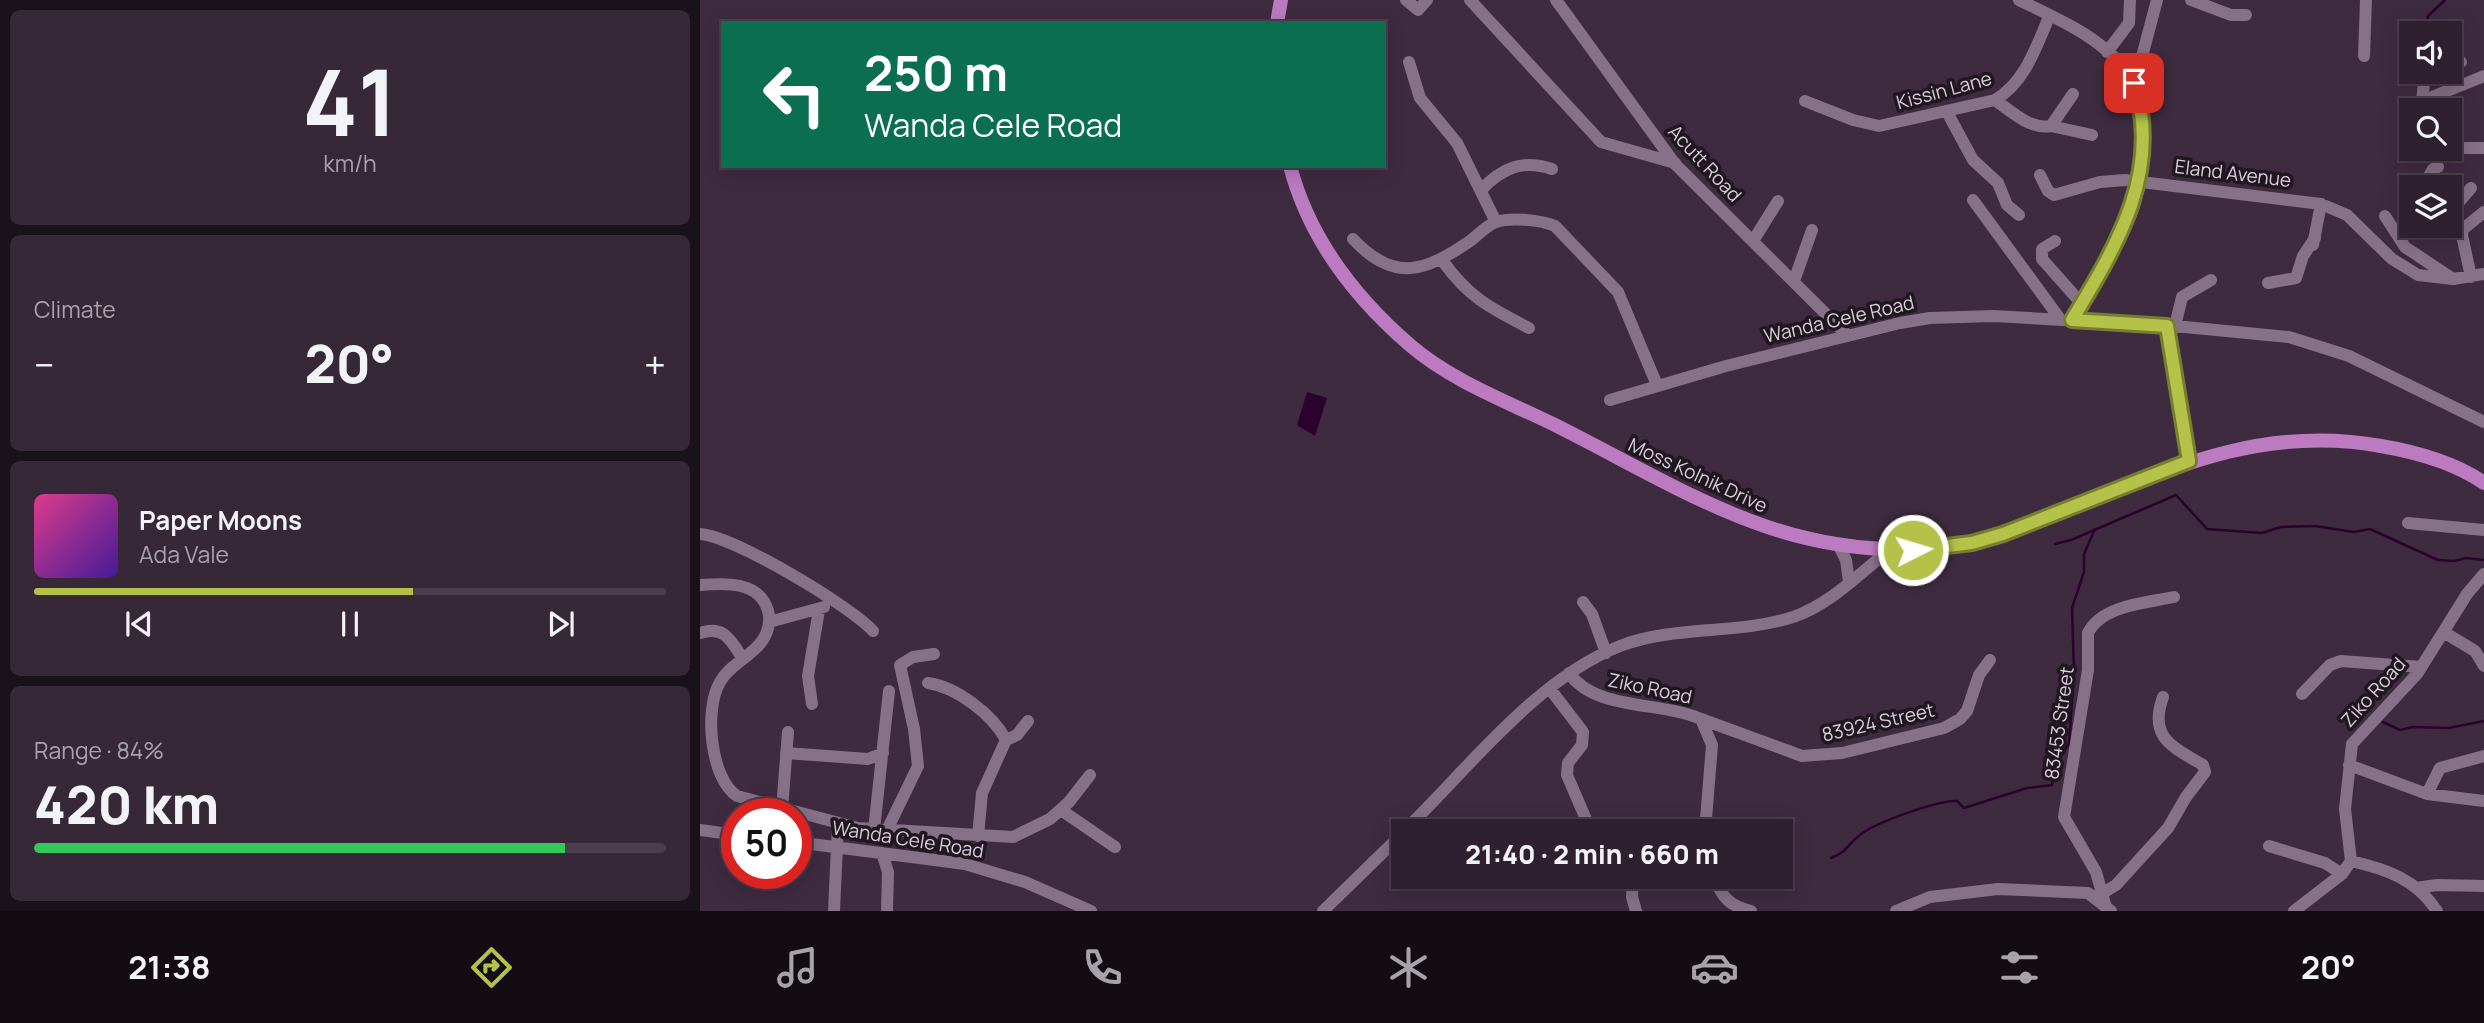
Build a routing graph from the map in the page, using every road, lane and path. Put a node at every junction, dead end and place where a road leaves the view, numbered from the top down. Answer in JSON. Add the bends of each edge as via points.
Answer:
{"nodes":[{"id":1,"x":1280,"y":0,"type":"edge"},
{"id":2,"x":1406,"y":0,"type":"edge"},
{"id":3,"x":1427,"y":0,"type":"edge"},
{"id":4,"x":1470,"y":0,"type":"edge"},
{"id":5,"x":1556,"y":0,"type":"edge"},
{"id":6,"x":2019,"y":0,"type":"edge"},
{"id":7,"x":2130,"y":0,"type":"edge"},
{"id":8,"x":2157,"y":0,"type":"edge"},
{"id":9,"x":2191,"y":0,"type":"edge"},
{"id":10,"x":2366,"y":0,"type":"edge"},
{"id":11,"x":2050,"y":15,"type":"junction"},
{"id":12,"x":2246,"y":15,"type":"dead end"},
{"id":13,"x":1277,"y":21,"type":"edge"},
{"id":14,"x":2107,"y":52,"type":"junction"},
{"id":15,"x":2364,"y":56,"type":"dead end"},
{"id":16,"x":1409,"y":62,"type":"dead end"},
{"id":17,"x":2484,"y":76,"type":"edge"},
{"id":18,"x":2134,"y":83,"type":"junction"},
{"id":19,"x":2073,"y":94,"type":"dead end"},
{"id":20,"x":2439,"y":98,"type":"edge"},
{"id":21,"x":1995,"y":100,"type":"junction"},
{"id":22,"x":1805,"y":101,"type":"dead end"},
{"id":23,"x":1947,"y":112,"type":"junction"},
{"id":24,"x":2051,"y":126,"type":"junction"},
{"id":25,"x":2092,"y":135,"type":"dead end"},
{"id":26,"x":2483,"y":145,"type":"edge"},
{"id":27,"x":2462,"y":147,"type":"edge"},
{"id":28,"x":1675,"y":163,"type":"junction"},
{"id":29,"x":2438,"y":167,"type":"dead end"},
{"id":30,"x":1291,"y":168,"type":"edge"},
{"id":31,"x":1552,"y":169,"type":"dead end"},
{"id":32,"x":2040,"y":175,"type":"dead end"},
{"id":33,"x":2430,"y":175,"type":"edge"},
{"id":34,"x":2140,"y":181,"type":"junction"},
{"id":35,"x":2471,"y":188,"type":"dead end"},
{"id":36,"x":1481,"y":190,"type":"junction"},
{"id":37,"x":1973,"y":200,"type":"dead end"},
{"id":38,"x":2462,"y":200,"type":"edge"},
{"id":39,"x":1777,"y":201,"type":"dead end"},
{"id":40,"x":2320,"y":204,"type":"junction"},
{"id":41,"x":2484,"y":212,"type":"edge"},
{"id":42,"x":2019,"y":215,"type":"dead end"},
{"id":43,"x":2385,"y":216,"type":"dead end"},
{"id":44,"x":1496,"y":222,"type":"junction"},
{"id":45,"x":2463,"y":229,"type":"joint"},
{"id":46,"x":1812,"y":230,"type":"dead end"},
{"id":47,"x":1353,"y":239,"type":"dead end"},
{"id":48,"x":1753,"y":241,"type":"junction"},
{"id":49,"x":2055,"y":241,"type":"dead end"},
{"id":50,"x":1442,"y":260,"type":"junction"},
{"id":51,"x":2478,"y":275,"type":"edge"},
{"id":52,"x":2453,"y":279,"type":"junction"},
{"id":53,"x":2211,"y":280,"type":"dead end"},
{"id":54,"x":1794,"y":281,"type":"junction"},
{"id":55,"x":2268,"y":283,"type":"dead end"},
{"id":56,"x":2082,"y":304,"type":"junction"},
{"id":57,"x":2066,"y":320,"type":"junction"},
{"id":58,"x":2171,"y":326,"type":"junction"},
{"id":59,"x":1529,"y":328,"type":"dead end"},
{"id":60,"x":1847,"y":335,"type":"junction"},
{"id":61,"x":1657,"y":385,"type":"junction"},
{"id":62,"x":1609,"y":400,"type":"dead end"},
{"id":63,"x":2484,"y":422,"type":"edge"},
{"id":64,"x":2189,"y":461,"type":"junction"},
{"id":65,"x":2484,"y":483,"type":"edge"},
{"id":66,"x":2408,"y":523,"type":"dead end"},
{"id":67,"x":2484,"y":530,"type":"edge"},
{"id":68,"x":700,"y":534,"type":"edge"},
{"id":69,"x":1839,"y":546,"type":"junction"},
{"id":70,"x":1888,"y":551,"type":"junction"},
{"id":71,"x":2483,"y":576,"type":"edge"},
{"id":72,"x":1849,"y":582,"type":"junction"},
{"id":73,"x":700,"y":586,"type":"edge"},
{"id":74,"x":2174,"y":597,"type":"dead end"},
{"id":75,"x":833,"y":600,"type":"junction"},
{"id":76,"x":1583,"y":602,"type":"dead end"},
{"id":77,"x":819,"y":610,"type":"junction"},
{"id":78,"x":769,"y":622,"type":"junction"},
{"id":79,"x":873,"y":631,"type":"dead end"},
{"id":80,"x":700,"y":633,"type":"edge"},
{"id":81,"x":2445,"y":633,"type":"junction"},
{"id":82,"x":1606,"y":653,"type":"junction"},
{"id":83,"x":934,"y":654,"type":"dead end"},
{"id":84,"x":743,"y":659,"type":"junction"},
{"id":85,"x":1990,"y":660,"type":"dead end"},
{"id":86,"x":2484,"y":666,"type":"edge"},
{"id":87,"x":2421,"y":667,"type":"junction"},
{"id":88,"x":1569,"y":673,"type":"junction"},
{"id":89,"x":928,"y":683,"type":"dead end"},
{"id":90,"x":1550,"y":689,"type":"junction"},
{"id":91,"x":888,"y":691,"type":"dead end"},
{"id":92,"x":2302,"y":694,"type":"dead end"},
{"id":93,"x":2163,"y":697,"type":"dead end"},
{"id":94,"x":700,"y":703,"type":"edge"},
{"id":95,"x":811,"y":704,"type":"dead end"},
{"id":96,"x":713,"y":707,"type":"junction"},
{"id":97,"x":1701,"y":719,"type":"junction"},
{"id":98,"x":1028,"y":721,"type":"dead end"},
{"id":99,"x":788,"y":732,"type":"dead end"},
{"id":100,"x":1006,"y":740,"type":"junction"},
{"id":101,"x":786,"y":753,"type":"junction"},
{"id":102,"x":883,"y":753,"type":"junction"},
{"id":103,"x":700,"y":755,"type":"edge"},
{"id":104,"x":2484,"y":756,"type":"edge"},
{"id":105,"x":715,"y":760,"type":"junction"},
{"id":106,"x":2350,"y":765,"type":"junction"},
{"id":107,"x":1090,"y":775,"type":"dead end"},
{"id":108,"x":2427,"y":794,"type":"junction"},
{"id":109,"x":746,"y":798,"type":"edge"},
{"id":110,"x":783,"y":798,"type":"edge"},
{"id":111,"x":2484,"y":801,"type":"edge"},
{"id":112,"x":1060,"y":810,"type":"junction"},
{"id":113,"x":812,"y":818,"type":"edge"},
{"id":114,"x":1416,"y":819,"type":"edge"},
{"id":115,"x":1585,"y":819,"type":"edge"},
{"id":116,"x":1706,"y":819,"type":"edge"},
{"id":117,"x":838,"y":825,"type":"junction"},
{"id":118,"x":700,"y":830,"type":"edge"},
{"id":119,"x":880,"y":830,"type":"junction"},
{"id":120,"x":721,"y":833,"type":"edge"},
{"id":121,"x":978,"y":836,"type":"junction"},
{"id":122,"x":812,"y":844,"type":"edge"},
{"id":123,"x":1391,"y":844,"type":"edge"},
{"id":124,"x":2269,"y":846,"type":"dead end"},
{"id":125,"x":838,"y":847,"type":"junction"},
{"id":126,"x":1115,"y":847,"type":"dead end"},
{"id":127,"x":882,"y":853,"type":"junction"},
{"id":128,"x":2351,"y":861,"type":"junction"},
{"id":129,"x":2342,"y":874,"type":"junction"},
{"id":130,"x":2484,"y":886,"type":"edge"},
{"id":131,"x":2416,"y":888,"type":"junction"},
{"id":132,"x":1632,"y":889,"type":"edge"},
{"id":133,"x":1341,"y":894,"type":"junction"},
{"id":134,"x":2107,"y":903,"type":"edge"},
{"id":135,"x":1723,"y":904,"type":"edge"},
{"id":136,"x":834,"y":911,"type":"edge"},
{"id":137,"x":887,"y":911,"type":"edge"},
{"id":138,"x":1091,"y":911,"type":"edge"},
{"id":139,"x":1323,"y":911,"type":"edge"},
{"id":140,"x":1334,"y":911,"type":"edge"},
{"id":141,"x":1636,"y":911,"type":"edge"},
{"id":142,"x":1751,"y":911,"type":"edge"},
{"id":143,"x":1896,"y":911,"type":"edge"},
{"id":144,"x":2294,"y":911,"type":"edge"},
{"id":145,"x":2437,"y":911,"type":"edge"}],
"edges":[{"from":1,"to":13,"type":"main road"},
{"from":2,"to":3,"type":"street","via":[[1418,10]]},
{"from":4,"to":28,"type":"street","via":[[1601,142]]},
{"from":5,"to":28,"type":"street","name":"Acutt Road"},
{"from":6,"to":11,"type":"street"},
{"from":7,"to":14,"type":"street","via":[[2129,23]]},
{"from":8,"to":18,"type":"street"},
{"from":9,"to":12,"type":"street","via":[[2220,12]]},
{"from":10,"to":15,"type":"street"},
{"from":11,"to":14,"type":"street"},
{"from":11,"to":21,"type":"street","name":"Kissin Lane","via":[[2024,72]]},
{"from":14,"to":18,"type":"street"},
{"from":16,"to":36,"type":"street","via":[[1420,98],[1452,135]]},
{"from":17,"to":20,"type":"street"},
{"from":18,"to":34,"type":"street","via":[[2141,108]]},
{"from":19,"to":24,"type":"street"},
{"from":21,"to":23,"type":"street","name":"Kissin Lane"},
{"from":21,"to":24,"type":"street","via":[[2030,124]]},
{"from":22,"to":23,"type":"street","name":"Kissin Lane","via":[[1868,125]]},
{"from":23,"to":42,"type":"street","via":[[1973,160],[1998,183],[2007,205]]},
{"from":24,"to":25,"type":"street"},
{"from":26,"to":27,"type":"street"},
{"from":28,"to":48,"type":"street","name":"Acutt Road"},
{"from":29,"to":33,"type":"street"},
{"from":30,"to":69,"type":"main road","name":"Moss Kolnik Drive","via":[[1311,221],[1334,262],[1371,309],[1422,354],[1495,397],[1734,516],[1777,533]]},
{"from":31,"to":36,"type":"street","via":[[1516,165],[1504,169]]},
{"from":32,"to":34,"type":"street","name":"Eland Avenue","via":[[2054,195],[2100,182]]},
{"from":34,"to":40,"type":"street","name":"Eland Avenue"},
{"from":34,"to":56,"type":"street","via":[[2124,229]]},
{"from":35,"to":38,"type":"street"},
{"from":36,"to":44,"type":"street"},
{"from":37,"to":57,"type":"street"},
{"from":39,"to":48,"type":"street"},
{"from":40,"to":52,"type":"street","name":"Eland Avenue","via":[[2347,215],[2406,269]]},
{"from":40,"to":55,"type":"street","via":[[2314,244],[2303,256],[2296,278]]},
{"from":41,"to":45,"type":"street"},
{"from":43,"to":52,"type":"street","via":[[2411,252]]},
{"from":44,"to":50,"type":"street"},
{"from":44,"to":61,"type":"street","via":[[1546,223],[1560,230],[1618,292]]},
{"from":45,"to":51,"type":"street","via":[[2462,240]]},
{"from":46,"to":54,"type":"street"},
{"from":47,"to":50,"type":"street","via":[[1389,267],[1417,267]]},
{"from":48,"to":54,"type":"street","name":"Acutt Road"},
{"from":49,"to":56,"type":"street","via":[[2042,249],[2042,259]]},
{"from":50,"to":59,"type":"street","via":[[1478,302]]},
{"from":51,"to":52,"type":"street","name":"Eland Avenue"},
{"from":53,"to":58,"type":"street","via":[[2182,297]]},
{"from":54,"to":60,"type":"street","name":"Acutt Road"},
{"from":56,"to":57,"type":"street"},
{"from":57,"to":58,"type":"street","name":"Wanda Cele Road"},
{"from":57,"to":60,"type":"street","name":"Wanda Cele Road","via":[[1930,318]]},
{"from":58,"to":63,"type":"street","name":"Wanda Cele Road","via":[[2256,332],[2317,344]]},
{"from":58,"to":64,"type":"street"},
{"from":60,"to":61,"type":"street","name":"Wanda Cele Road"},
{"from":61,"to":62,"type":"street","name":"Wanda Cele Road"},
{"from":64,"to":65,"type":"main road","name":"Moss Kolnik Drive","via":[[2272,441],[2352,440],[2421,455]]},
{"from":64,"to":70,"type":"main road","name":"Moss Kolnik Drive","via":[[2003,534],[1937,548]]},
{"from":66,"to":67,"type":"street"},
{"from":68,"to":75,"type":"street","via":[[720,538]]},
{"from":69,"to":70,"type":"main road","name":"Moss Kolnik Drive"},
{"from":69,"to":72,"type":"street"},
{"from":70,"to":72,"type":"street"},
{"from":71,"to":81,"type":"street","name":"Ziko Road"},
{"from":72,"to":82,"type":"street","via":[[1822,604],[1793,617],[1659,635]]},
{"from":73,"to":78,"type":"street","via":[[751,589],[766,603]]},
{"from":74,"to":134,"type":"street","name":"83453 Street","via":[[2125,607],[2102,618],[2088,633],[2088,670],[2064,817],[2096,872]]},
{"from":75,"to":77,"type":"street"},
{"from":75,"to":79,"type":"street"},
{"from":76,"to":82,"type":"street"},
{"from":77,"to":78,"type":"street"},
{"from":77,"to":95,"type":"street","via":[[808,676]]},
{"from":78,"to":84,"type":"street","via":[[761,643]]},
{"from":80,"to":84,"type":"street","via":[[723,632]]},
{"from":81,"to":86,"type":"street","via":[[2470,647]]},
{"from":81,"to":87,"type":"street","name":"Ziko Road"},
{"from":82,"to":88,"type":"street"},
{"from":83,"to":119,"type":"street","via":[[913,657],[900,665],[918,766]]},
{"from":84,"to":96,"type":"street","via":[[720,681]]},
{"from":85,"to":97,"type":"street","name":"83924 Street","via":[[1960,719],[1944,728],[1842,753],[1802,756]]},
{"from":87,"to":92,"type":"street","via":[[2341,661],[2330,665]]},
{"from":87,"to":106,"type":"street","name":"Ziko Road","via":[[2357,736]]},
{"from":88,"to":90,"type":"street"},
{"from":88,"to":97,"type":"street","name":"Ziko Road","via":[[1593,695]]},
{"from":89,"to":100,"type":"street","via":[[984,713]]},
{"from":90,"to":114,"type":"street"},
{"from":90,"to":115,"type":"street","via":[[1583,732],[1582,745],[1566,769]]},
{"from":91,"to":102,"type":"street"},
{"from":93,"to":134,"type":"street","via":[[2163,737],[2177,752],[2203,765],[2205,772],[2168,828],[2116,885]]},
{"from":94,"to":96,"type":"street"},
{"from":96,"to":105,"type":"street"},
{"from":97,"to":116,"type":"street","name":"Ziko Road","via":[[1709,732],[1712,753]]},
{"from":98,"to":100,"type":"street"},
{"from":99,"to":101,"type":"street"},
{"from":100,"to":121,"type":"street","via":[[982,793]]},
{"from":101,"to":102,"type":"street","via":[[867,759]]},
{"from":101,"to":110,"type":"street"},
{"from":102,"to":119,"type":"street"},
{"from":103,"to":105,"type":"street"},
{"from":104,"to":108,"type":"street","via":[[2440,768]]},
{"from":105,"to":109,"type":"street","via":[[721,780],[733,794]]},
{"from":106,"to":108,"type":"street"},
{"from":106,"to":128,"type":"street","name":"Ziko Road","via":[[2345,809]]},
{"from":107,"to":112,"type":"street"},
{"from":108,"to":111,"type":"street"},
{"from":112,"to":121,"type":"street","via":[[1020,835]]},
{"from":112,"to":126,"type":"street"},
{"from":113,"to":117,"type":"street"},
{"from":117,"to":119,"type":"street"},
{"from":117,"to":125,"type":"street"},
{"from":118,"to":120,"type":"street"},
{"from":119,"to":121,"type":"street"},
{"from":122,"to":125,"type":"street","name":"Wanda Cele Road"},
{"from":123,"to":133,"type":"street"},
{"from":124,"to":129,"type":"street","via":[[2325,863]]},
{"from":125,"to":127,"type":"street","name":"Wanda Cele Road"},
{"from":125,"to":136,"type":"street"},
{"from":127,"to":137,"type":"street","via":[[889,883]]},
{"from":127,"to":138,"type":"street","name":"Wanda Cele Road","via":[[965,864],[1025,882]]},
{"from":128,"to":129,"type":"street"},
{"from":128,"to":131,"type":"street","via":[[2396,873]]},
{"from":129,"to":144,"type":"street"},
{"from":130,"to":131,"type":"street"},
{"from":131,"to":145,"type":"street"},
{"from":132,"to":141,"type":"street"},
{"from":133,"to":139,"type":"street"},
{"from":133,"to":140,"type":"street"},
{"from":134,"to":143,"type":"street","via":[[2077,891],[1998,889],[1930,897]]},
{"from":135,"to":142,"type":"street"}]}
